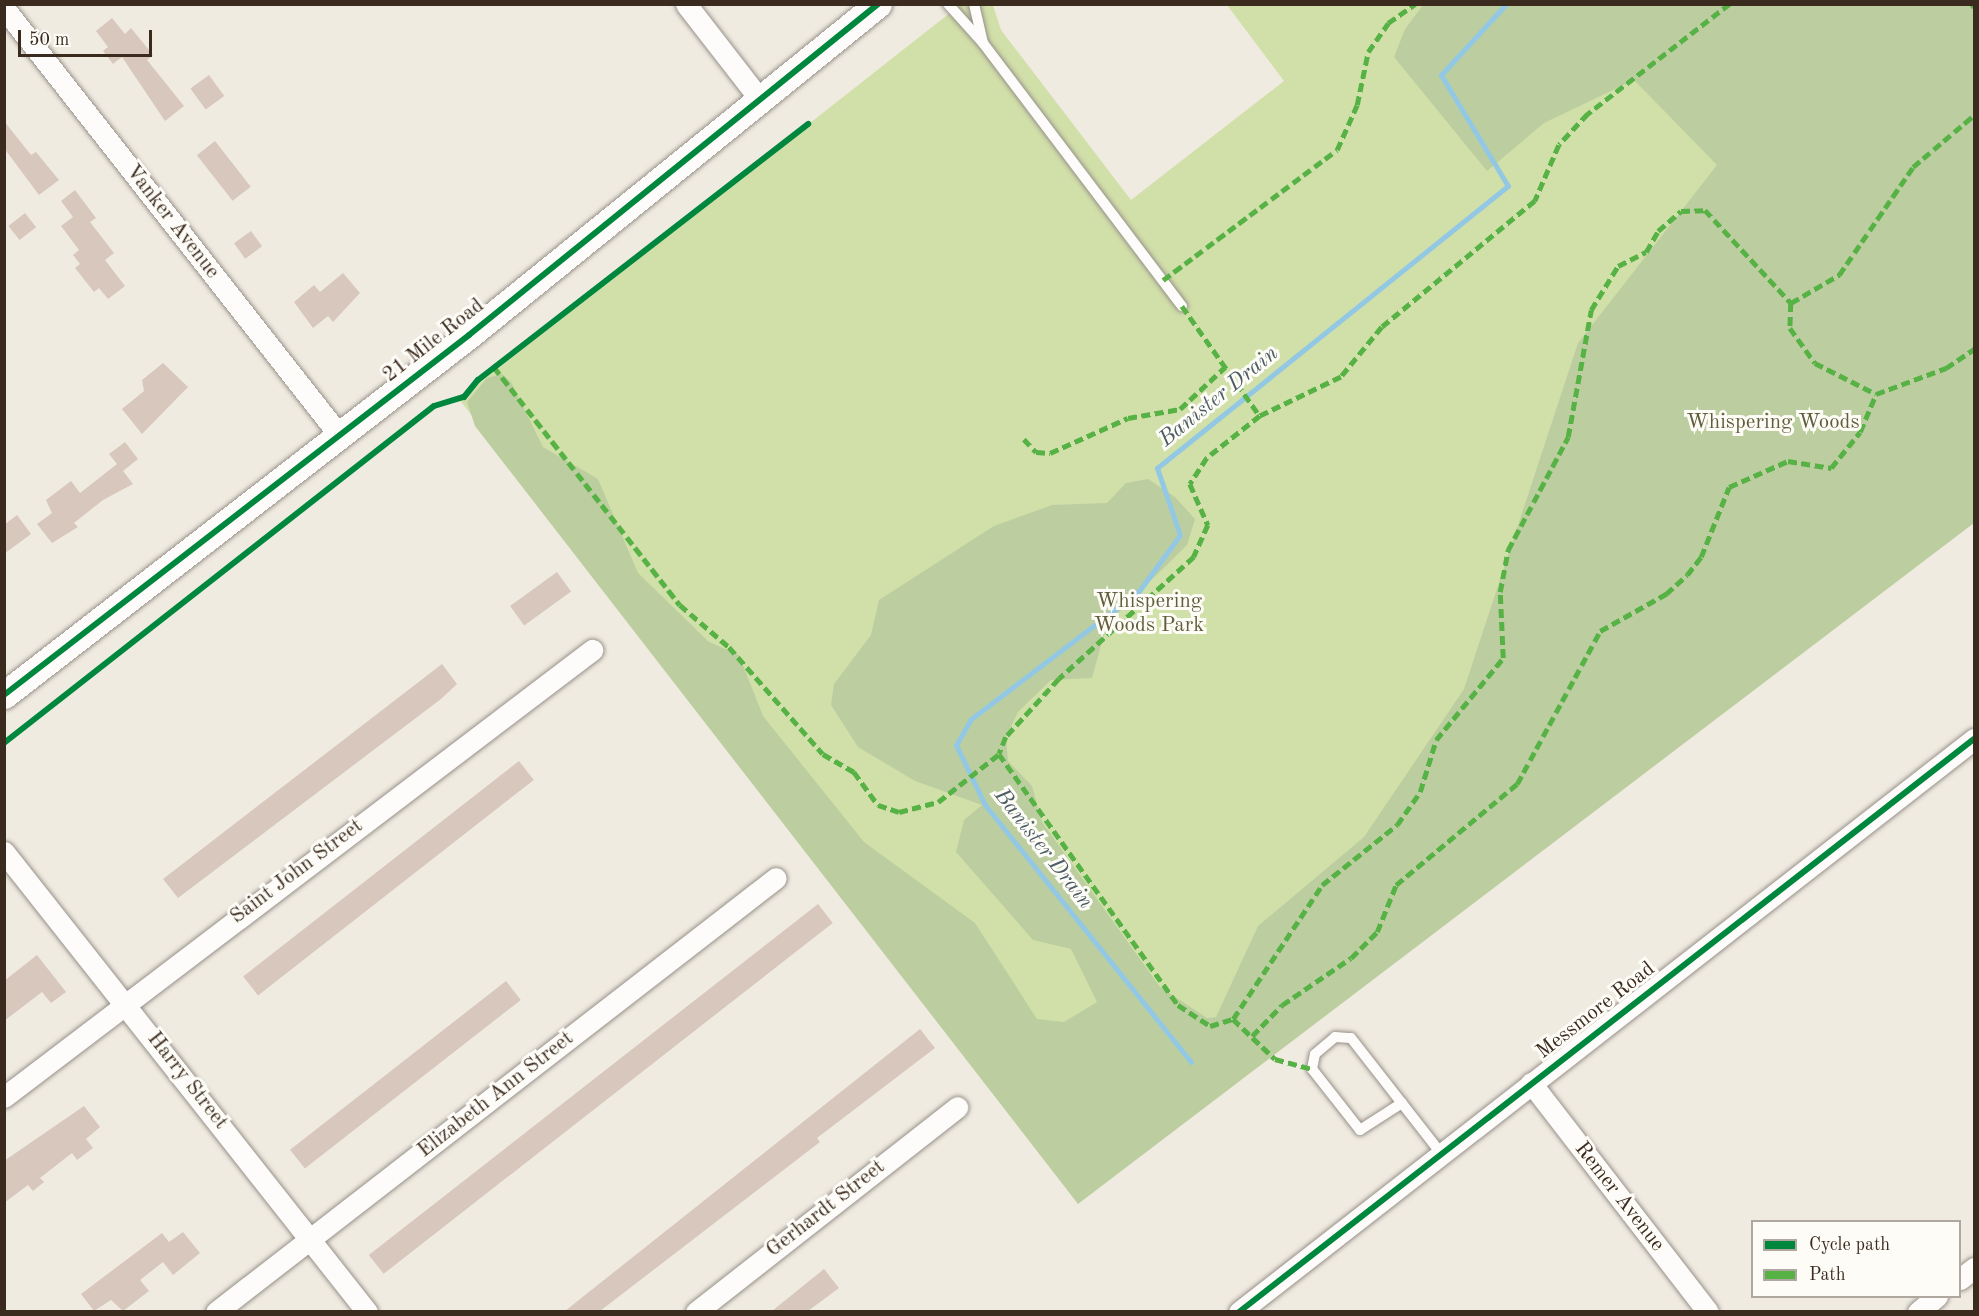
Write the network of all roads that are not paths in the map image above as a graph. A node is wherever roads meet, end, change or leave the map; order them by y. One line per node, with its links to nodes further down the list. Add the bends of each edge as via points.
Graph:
1 (686, 4): 7 (street)
2 (878, 4): 7 (street, 21 Mile Road)
3 (948, 4): 6 (lane)
4 (974, 4): 6 (lane)
5 (4, 8): 9 (street, Vanker Avenue)
6 (983, 43): 8 (lane)
7 (759, 98): 9 (street, 21 Mile Road)
8 (1182, 306)
9 (340, 436): 11 (street, 21 Mile Road)
10 (592, 650): 15 (street, Saint John Street)
11 (4, 695)
12 (1974, 740): 16 (street, Messmore Road)
13 (4, 852): 15 (street, Harry Street)
14 (776, 878): 21 (street, Elizabeth Ann Street)
15 (125, 1002): 17 (street, Saint John Street); 21 (street, Harry Street)
16 (1531, 1083): 20 (street, Messmore Road); 29 (street, Remer Avenue)
17 (4, 1097)
18 (1402, 1103): 18 (lane, via 1351,1038 1335,1037 1315,1054 1312,1068 1360,1130); 20 (lane)
19 (957, 1107): 27 (street, Gerhardt Street)
20 (1441, 1153): 28 (street, Messmore Road)
21 (310, 1239): 25 (street, Elizabeth Ann Street); 26 (street, Harry Street)
22 (1974, 1268): 23 (street)
23 (1961, 1278)
24 (1934, 1298): 30 (street)
25 (216, 1311)
26 (367, 1311)
27 (696, 1311)
28 (1239, 1311)
29 (1708, 1311)
30 (1918, 1311)

